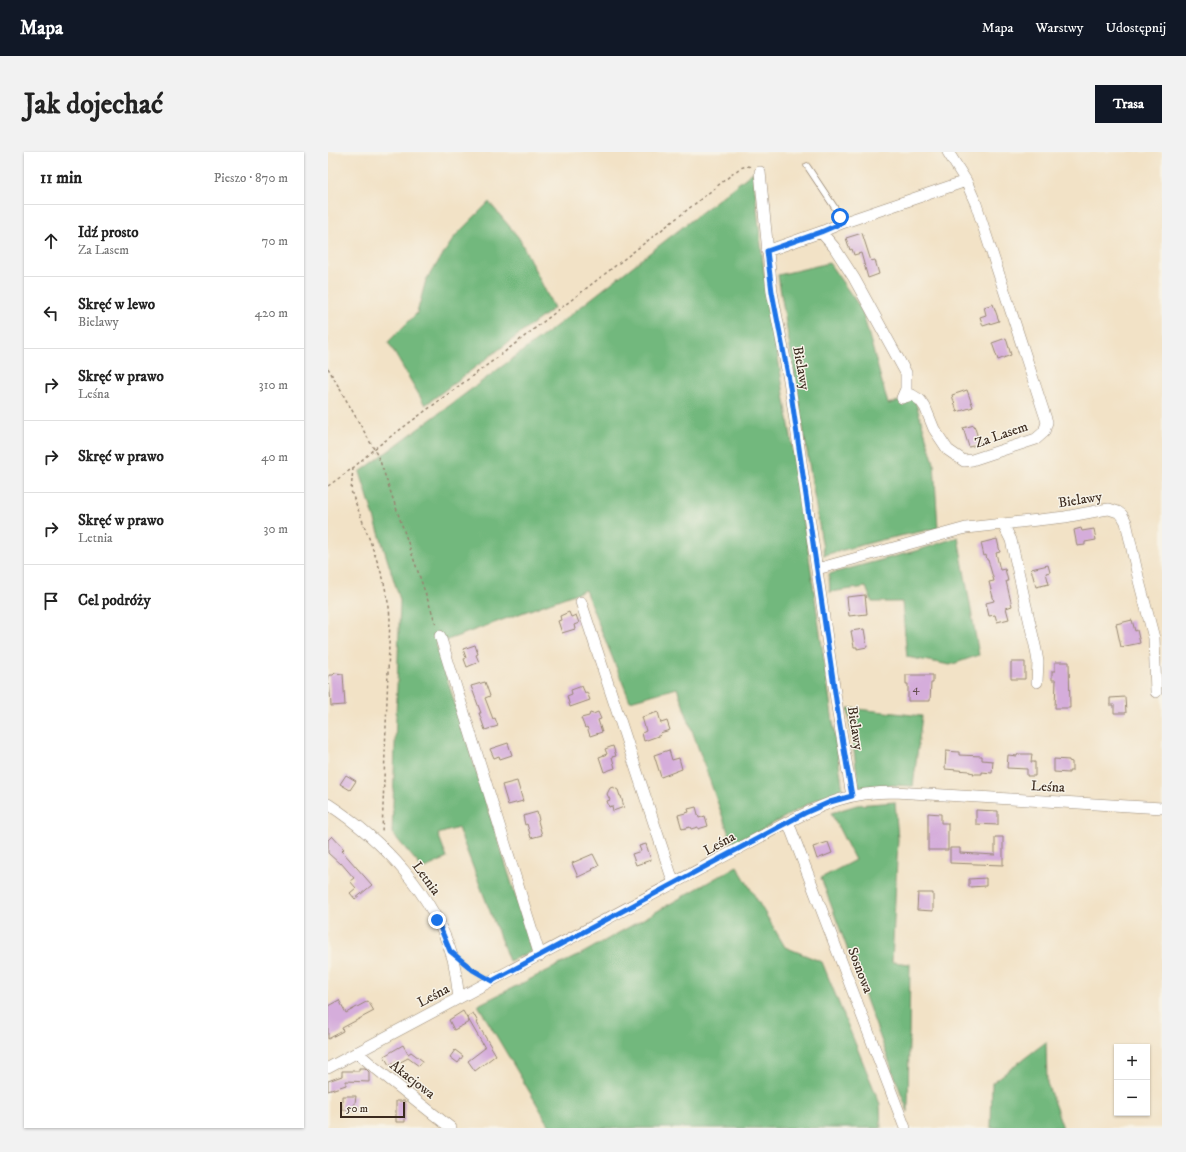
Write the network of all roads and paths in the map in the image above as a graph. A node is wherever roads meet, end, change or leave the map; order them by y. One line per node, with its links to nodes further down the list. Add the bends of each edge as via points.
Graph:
1 (948, 152): 4 (street, Za Lasem)
2 (807, 166): 5 (lane, via 839,214)
3 (760, 172): 7 (street, Bielawy); 9 (path, via 755,167 740,168 504,353)
4 (966, 181): 5 (street); 6 (street, Za Lasem, via 976,204 1046,419 1044,432 1032,440 964,461 948,450 920,400 912,395 902,398 906,389 906,374 854,278)
5 (842, 223): 6 (street)
6 (821, 232): 7 (street)
7 (767, 251): 13 (street, Bielawy)
8 (328, 368): 9 (path)
9 (374, 449): 10 (path); 15 (path)
10 (352, 468): 11 (path); 22 (path, via 351,491 381,571 390,619)
11 (328, 486)
12 (1003, 524): 13 (street, Bielawy, via 966,528); 16 (street, via 1011,540 1036,650); 17 (street, Bielawy, via 1102,510 1115,510 1122,515 1127,526 1154,638)
13 (817, 569): 18 (street, Bielawy)
14 (580, 602): 23 (street)
15 (440, 636): 24 (street)
16 (1036, 682)
17 (1156, 692)
18 (852, 796): 20 (street, Leśna, via 895,792); 21 (street, Leśna, via 830,802)
19 (328, 804): 22 (street, Letnia)
20 (1162, 808)
21 (788, 822): 23 (street, Leśna); 31 (street, Sosnowa)
22 (380, 845): 27 (street, Letnia, via 419,890 437,920 453,960)
23 (674, 884): 24 (street, Leśna)
24 (540, 956): 26 (street, Leśna)
25 (462, 961): 26 (path)
26 (492, 981): 27 (street, Leśna)
27 (459, 998): 28 (street, Leśna)
28 (357, 1052): 29 (street, Leśna); 30 (street, Akacjowa)
29 (328, 1068)
30 (451, 1128)
31 (905, 1128)

